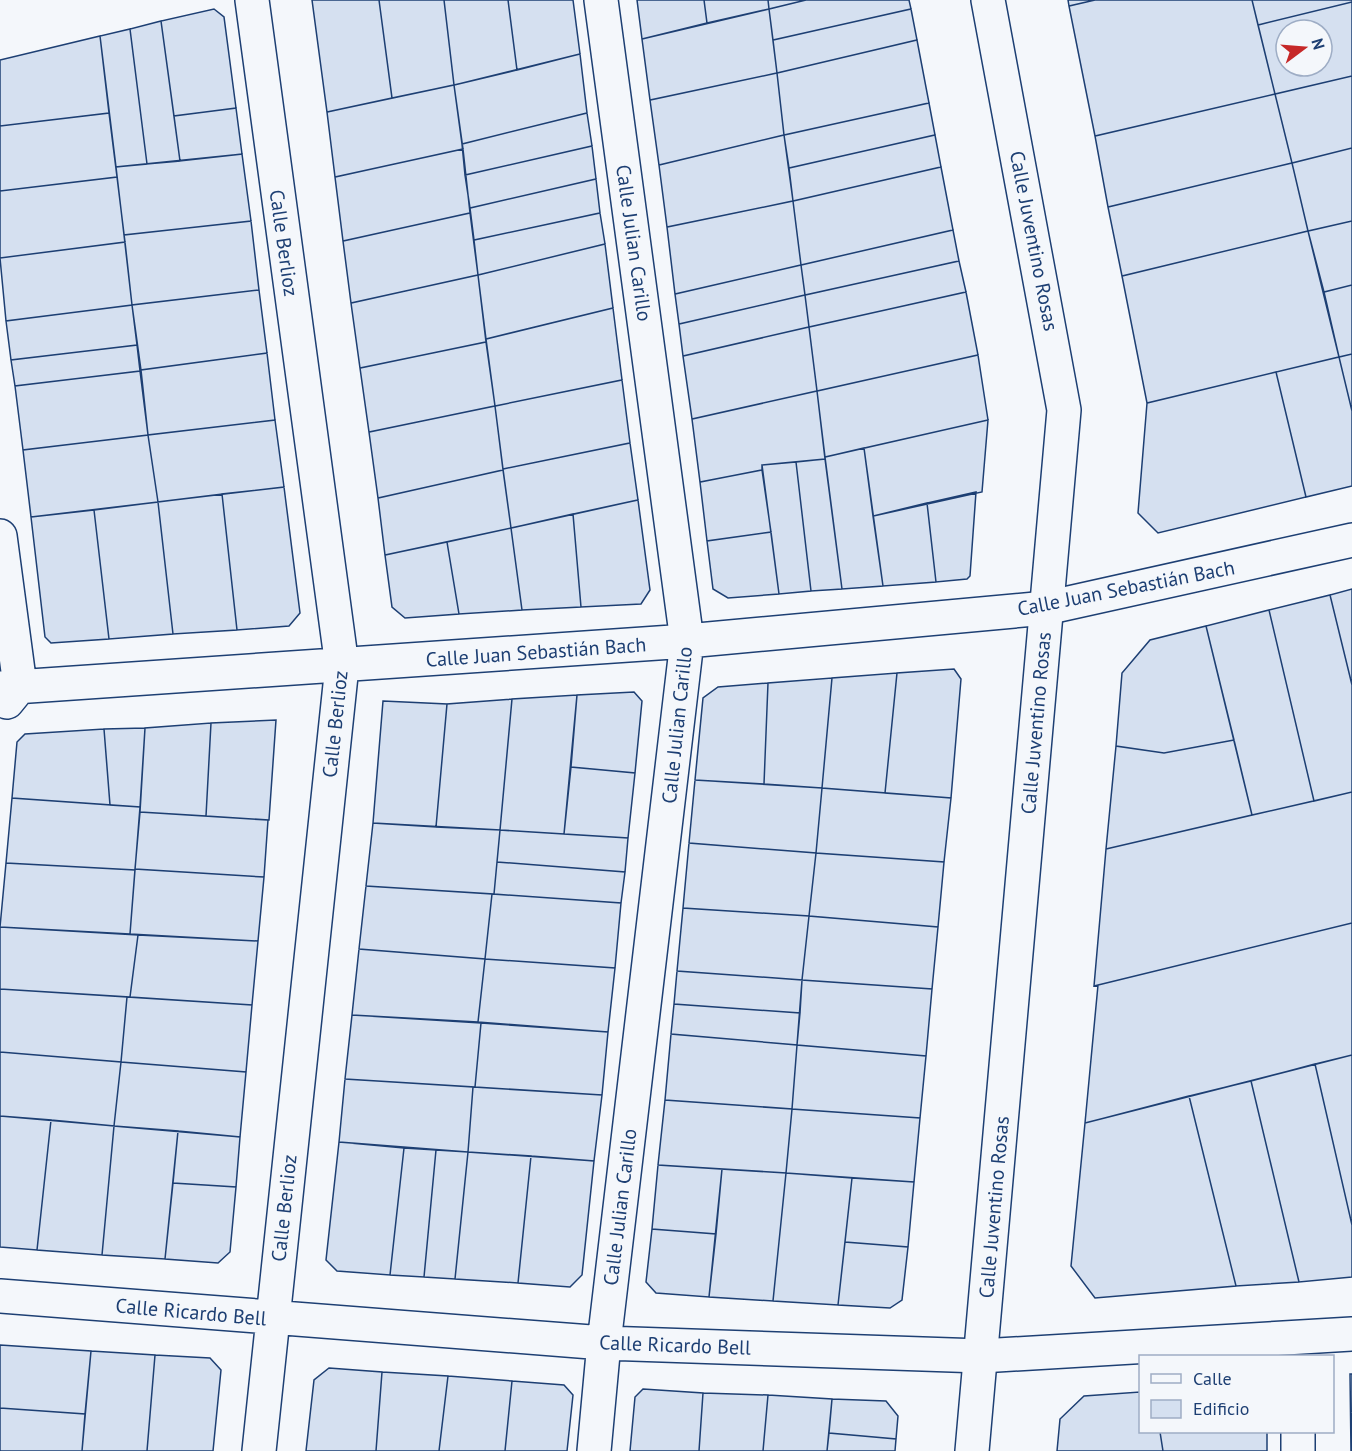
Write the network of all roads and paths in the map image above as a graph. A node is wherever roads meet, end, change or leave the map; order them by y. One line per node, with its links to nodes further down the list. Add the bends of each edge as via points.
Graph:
1 (252, 0): 8 (street, Calle Berlioz)
2 (601, 0): 7 (street, Calle Julian Carillo)
3 (988, 0): 6 (street, Calle Juventino Rosas, via 1064,410)
4 (0, 536): 9 (street)
5 (1352, 540): 6 (street, Calle Juan Sebastián Bach)
6 (1046, 608): 7 (street, Calle Juan Sebastián Bach); 16 (street, Calle Juventino Rosas)
7 (687, 641): 8 (street, Calle Juan Sebastián Bach); 14 (street, Calle Julian Carillo)
8 (342, 666): 9 (street, Calle Juan Sebastián Bach); 12 (street, Calle Berlioz)
9 (10, 687): 10 (street)
10 (0, 710)
11 (0, 1296): 12 (street, Calle Ricardo Bell)
12 (272, 1319): 14 (street, Calle Ricardo Bell); 18 (street, Calle Berlioz)
13 (1352, 1334): 15 (street, Calle Ricardo Bell)
14 (604, 1343): 16 (street, Calle Ricardo Bell); 19 (street, Calle Julian Carillo)
15 (1297, 1347): 16 (street, Calle Ricardo Bell)
16 (981, 1356): 20 (street, Calle Juventino Rosas)
17 (1298, 1433): 21 (street)
18 (259, 1451)
19 (594, 1451)
20 (972, 1451)
21 (1298, 1451)

